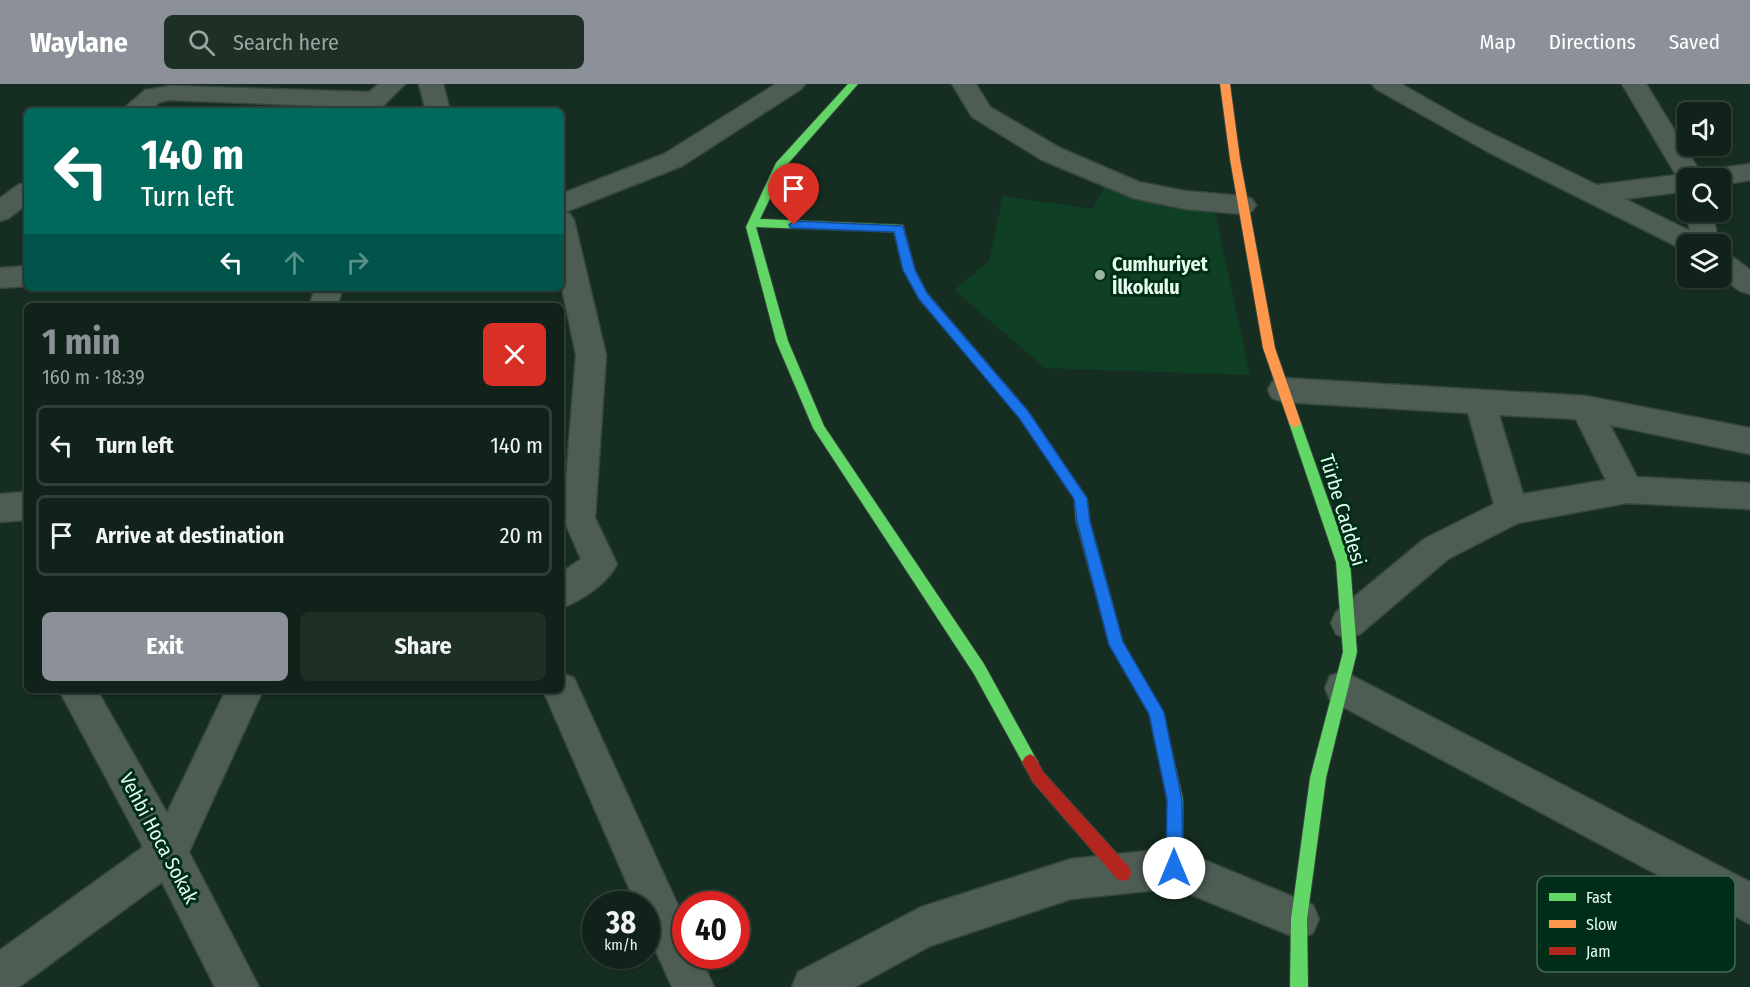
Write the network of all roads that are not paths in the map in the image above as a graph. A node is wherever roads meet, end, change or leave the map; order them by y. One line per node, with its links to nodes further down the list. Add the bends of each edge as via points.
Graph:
1 (393, 84): 9 (street, via 375,100 171,93 153,96)
2 (431, 84): 10 (street)
3 (793, 84): 17 (street, via 673,160)
4 (853, 84): 20 (street, via 780,165)
5 (964, 84): 18 (street, via 981,112 1051,154 1133,189 1185,200)
6 (1225, 84): 18 (street, Türbe Caddesi)
7 (1384, 84): 16 (street, via 1438,118)
8 (1634, 84): 11 (street)
9 (137, 108)
10 (437, 108)
11 (1685, 168)
12 (1750, 172): 13 (street)
13 (1731, 175)
14 (1677, 183): 16 (street)
15 (24, 193): 19 (street)
16 (1598, 194): 22 (street)
17 (564, 203)
18 (1243, 205): 27 (street, Türbe Caddesi, via 1269,348)
19 (0, 212)
20 (753, 224): 43 (street, via 899,228 909,270 923,296 1024,414 1080,498 1116,645 1156,712 1174,800); 44 (street, via 782,341 819,428 979,669 1038,777)
21 (564, 234): 36 (street, via 591,355 579,518 600,564)
22 (1677, 235)
23 (1731, 270): 26 (street)
24 (24, 276): 25 (street)
25 (0, 278)
26 (1750, 284)
27 (1283, 390): 28 (street); 37 (street, Türbe Caddesi, via 1342,562)
28 (1479, 400): 29 (street); 35 (street)
29 (1586, 408): 30 (street); 31 (street)
30 (1750, 441)
31 (1627, 490): 32 (street); 35 (street)
32 (1750, 496)
33 (24, 506): 34 (street)
34 (0, 508)
35 (1512, 510): 37 (street, via 1436,549)
36 (564, 591)
37 (1348, 623): 38 (street, Türbe Caddesi, via 1350,652)
38 (1343, 687): 45 (street); 48 (street, Türbe Caddesi, via 1318,778)
39 (79, 693): 42 (street, Vehbi Hoca Sokak)
40 (244, 693): 42 (street)
41 (562, 693): 51 (street)
42 (168, 853): 49 (street); 50 (street, Vehbi Hoca Sokak)
43 (1174, 868): 44 (street); 48 (street)
44 (1123, 873): 52 (street, via 1071,879 921,928)
45 (1697, 876)
46 (1735, 896): 47 (street)
47 (1750, 904)
48 (1299, 919): 53 (street, Türbe Caddesi)
49 (0, 975)
50 (238, 987)
51 (693, 987)
52 (813, 987)
53 (1299, 987)

